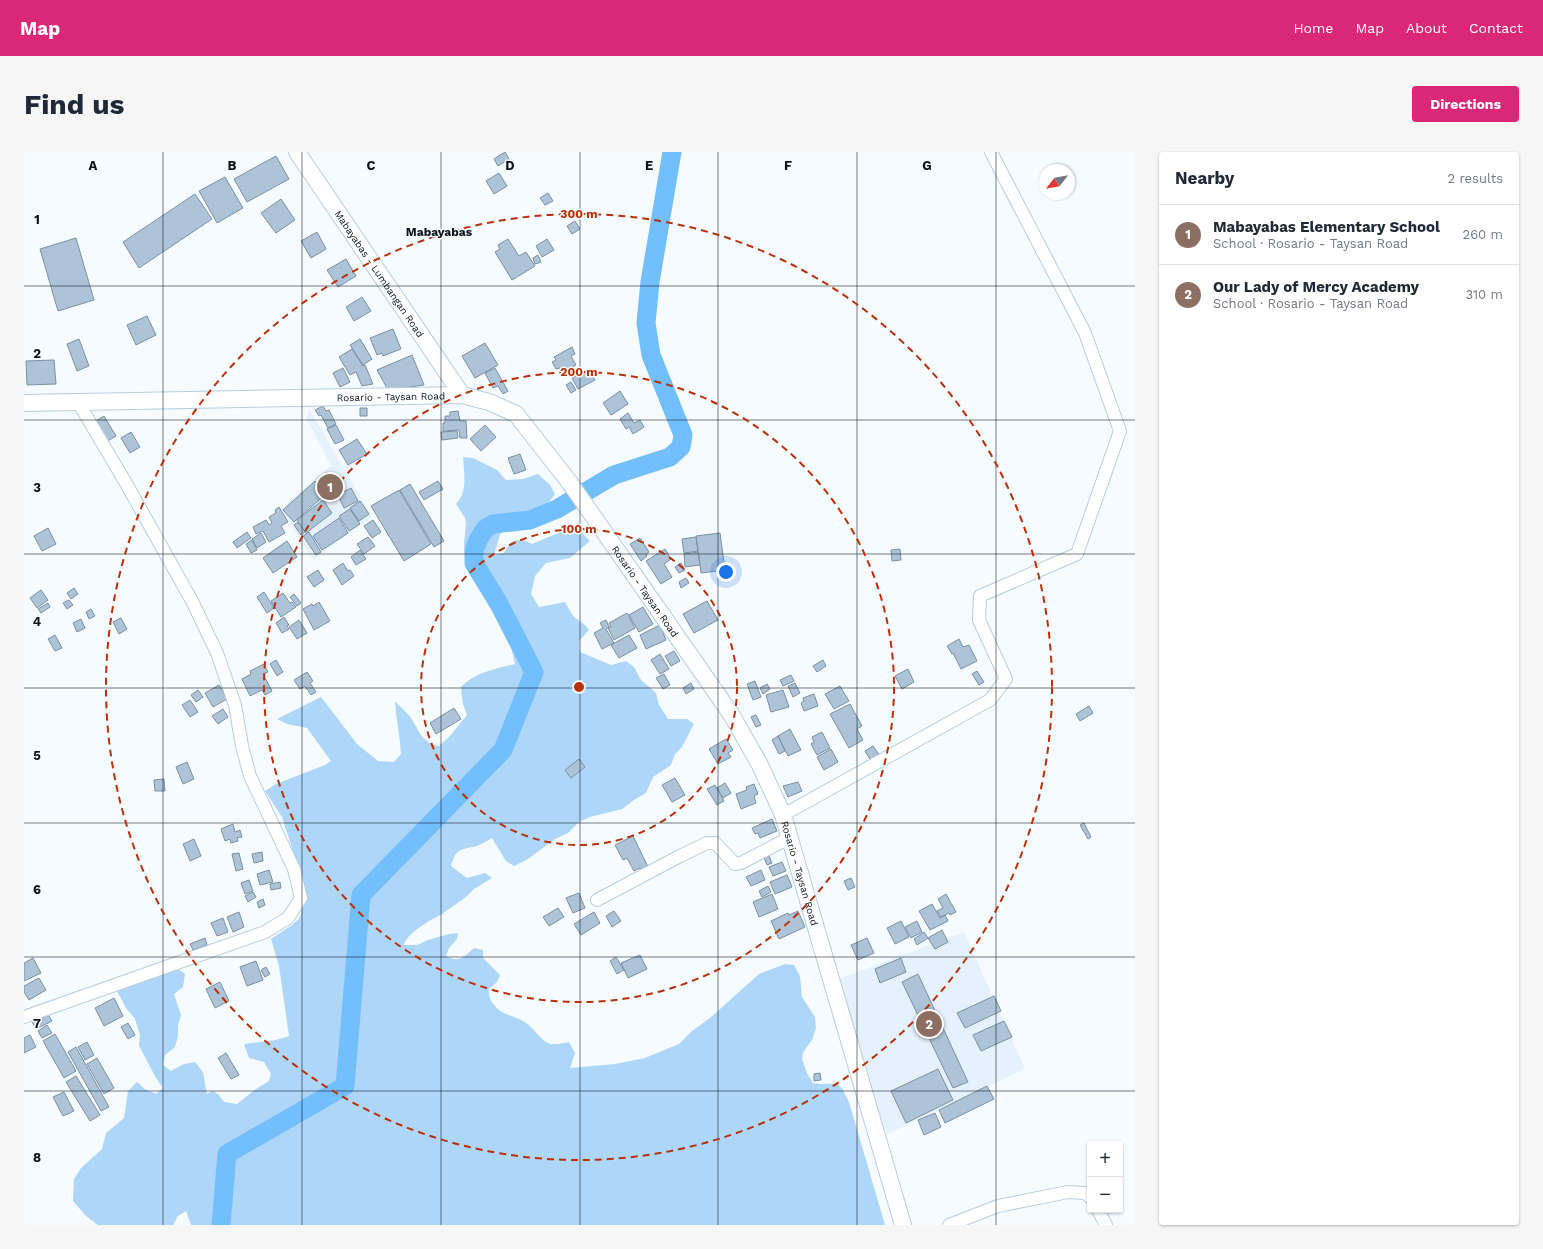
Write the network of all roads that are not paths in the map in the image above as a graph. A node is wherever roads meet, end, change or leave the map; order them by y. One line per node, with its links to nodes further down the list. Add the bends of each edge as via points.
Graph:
1 (298, 152): 3 (main road, Mabayabas - Lumbangan Road)
2 (991, 152): 6 (street, via 1085,333 1120,431 1077,554 980,596 979,620 1006,680 990,700)
3 (462, 395): 4 (main road, Rosario - Taysan Road); 6 (main road, Rosario - Taysan Road, via 489,402 516,414 570,483 731,714 759,763)
4 (78, 402): 5 (main road, Rosario - Taysan Road); 9 (street, via 192,600 217,653 235,705 250,776 294,869 301,898 288,918 265,932)
5 (24, 403)
6 (782, 815): 7 (main road, Rosario - Taysan Road)
7 (789, 838): 8 (street, via 735,864 715,843 707,843); 12 (main road, Rosario - Taysan Road)
8 (597, 900)
9 (24, 1017)
10 (1087, 1195): 13 (street, via 1068,1192 998,1206)
11 (1100, 1213): 14 (street)
12 (903, 1225)
13 (949, 1225)
14 (1106, 1225)

